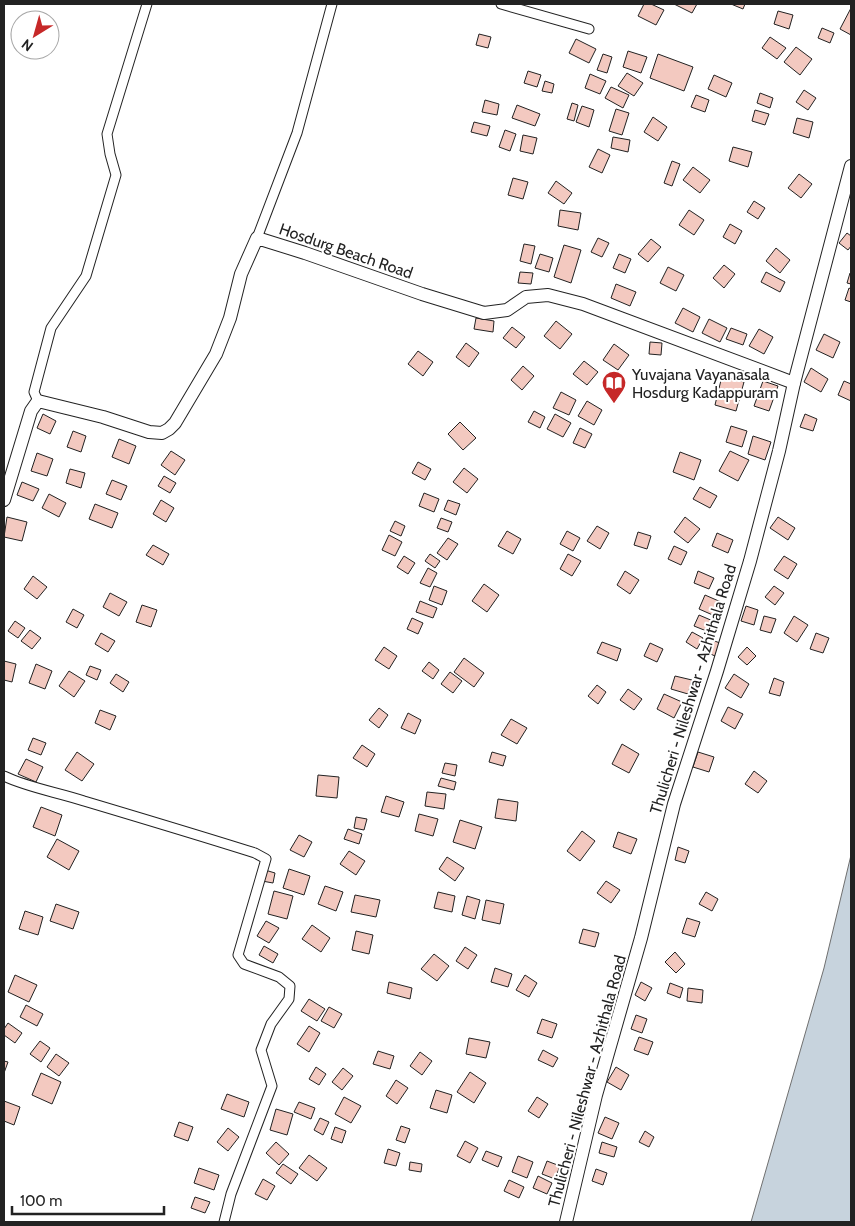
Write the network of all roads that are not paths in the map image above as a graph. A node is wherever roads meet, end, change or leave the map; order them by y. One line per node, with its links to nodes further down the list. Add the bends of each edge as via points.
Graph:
1 (147, 4): 8 (street, via 107,134 116,175 86,276 51,328 34,392)
2 (332, 4): 6 (street, via 296,133)
3 (502, 4): 4 (street)
4 (589, 29)
5 (851, 166): 7 (main road, Thulicheri - Nileshwar - Azhithala Road)
6 (257, 238): 7 (main road, Hosdurg Beach Road, via 484,313 507,310 526,297 548,294 583,304); 8 (main road, Hosdurg Beach Road, via 241,274 230,318 216,354 169,429 149,432)
7 (794, 383): 12 (main road, Thulicheri - Nileshwar - Azhithala Road, via 747,570 674,804 641,938 596,1095)
8 (38, 402): 9 (main road, via 31,411)
9 (4, 500)
10 (4, 776): 11 (street, via 266,859 238,955 244,964 279,977 290,986 289,1000 271,1024 261,1050 272,1086 231,1194)
11 (224, 1222)
12 (566, 1222)

